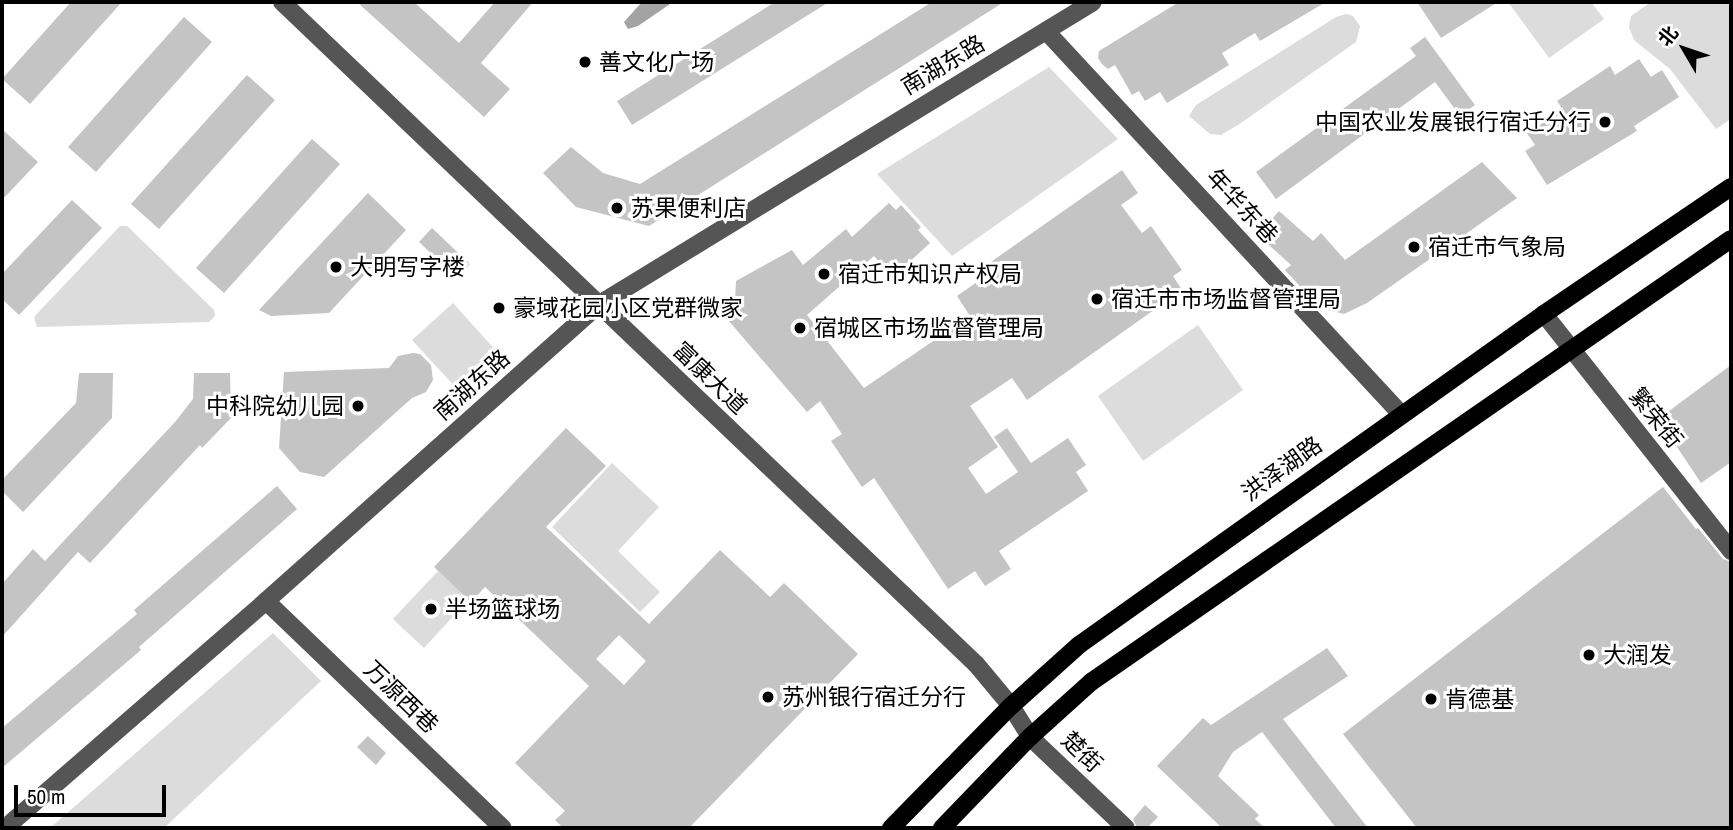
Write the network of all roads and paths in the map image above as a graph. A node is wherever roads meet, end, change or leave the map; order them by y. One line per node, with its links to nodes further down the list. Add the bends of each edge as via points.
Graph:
1 (282, 2): 6 (street, 富康大道)
2 (1093, 2): 3 (street, 南湖东路)
3 (1046, 32): 6 (street, 南湖东路); 9 (street, 年华东巷)
4 (1731, 187): 7 (main road, 洪泽湖路)
5 (1731, 239): 8 (main road)
6 (598, 305): 11 (street, 南湖东路); 12 (street, 富康大道, via 976,664)
7 (1544, 314): 8 (street, 繁荣街); 9 (main road, 洪泽湖路)
8 (1571, 351): 10 (street, 繁荣街); 13 (main road, via 1146,642 1091,682)
9 (1401, 414): 12 (main road, 洪泽湖路, via 1079,645)
10 (1731, 551)
11 (266, 601): 14 (street, 南湖东路); 15 (street, 万源西巷)
12 (1011, 706): 13 (street, 楚街); 16 (main road, 洪泽湖路)
13 (1030, 737): 17 (main road); 18 (street, 楚街)
14 (5, 828)
15 (503, 828)
16 (891, 828)
17 (942, 828)
18 (1126, 828)

